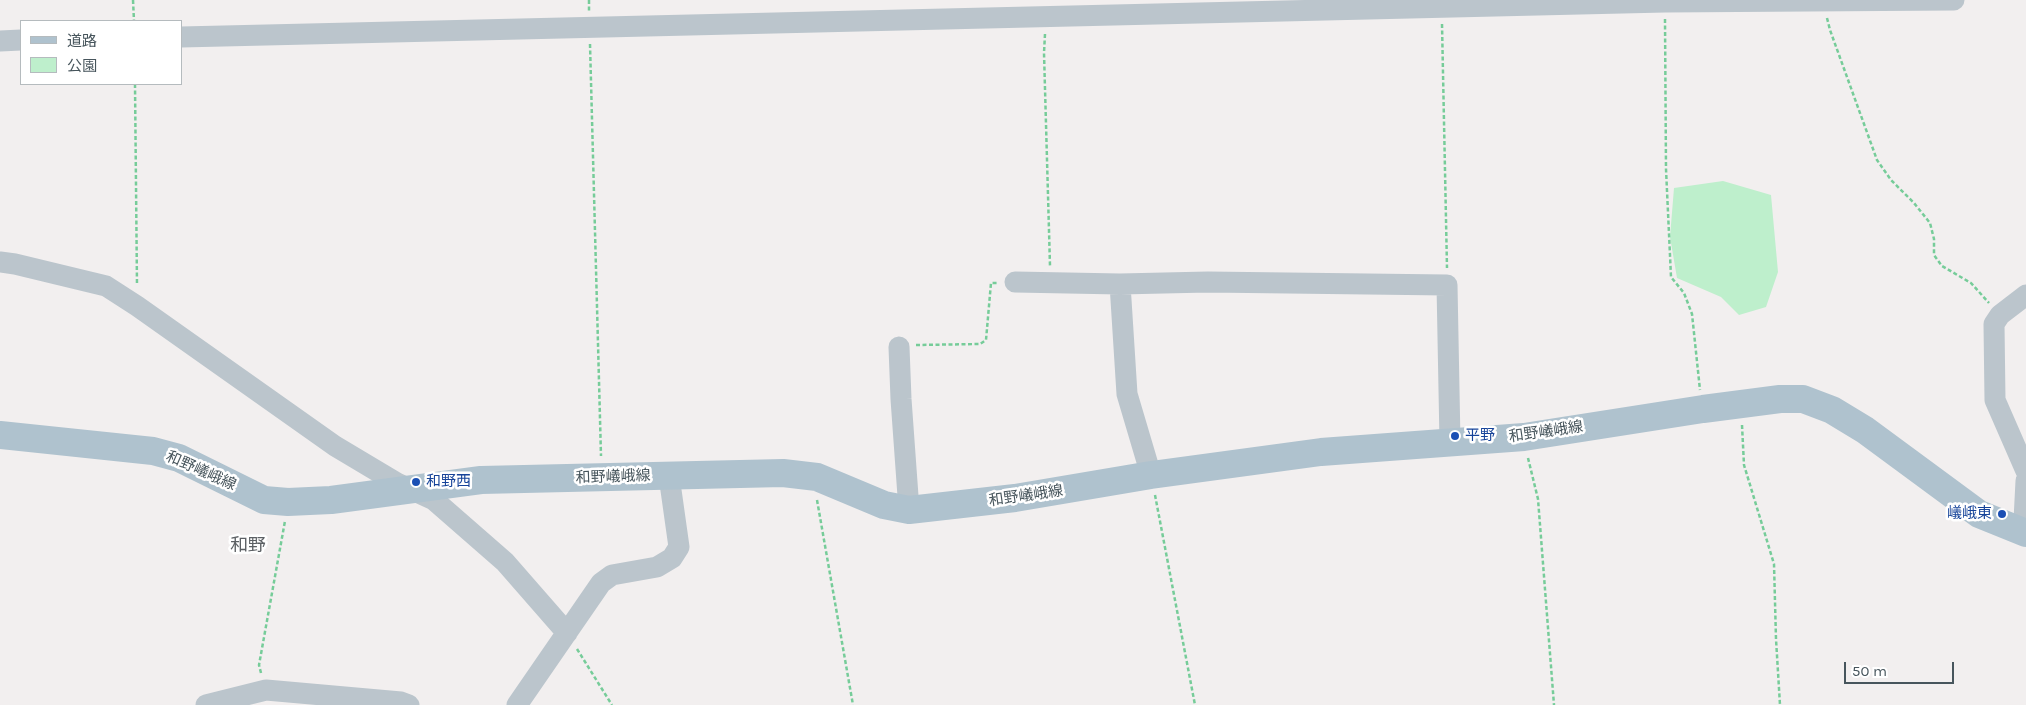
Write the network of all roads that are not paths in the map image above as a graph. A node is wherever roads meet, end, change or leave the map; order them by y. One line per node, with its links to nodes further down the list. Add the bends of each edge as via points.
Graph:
1 (1954, 0): 2 (street)
2 (1824, 1): 3 (street)
3 (182, 37)
4 (20, 40): 5 (street)
5 (0, 41)
6 (0, 262): 17 (street, via 106,286 335,446)
7 (1014, 282): 8 (street)
8 (1120, 284): 12 (street, via 1447,284); 14 (street, via 1127,394)
9 (2026, 295): 13 (street, via 2000,315 1994,324 1995,400)
10 (899, 347): 18 (street)
11 (0, 435): 17 (main road, 和野嶬峨線, via 153,451 179,458 264,500 331,500)
12 (1450, 442): 14 (main road, 和野嶬峨線, via 1321,452); 20 (main road, 和野嶬峨線, via 1524,436 1703,408 1803,399 1832,410 1865,430 1979,514)
13 (2026, 471)
14 (1151, 475): 18 (main road, 和野嶬峨線, via 1015,498)
15 (669, 476): 17 (main road, 和野嶬峨線, via 481,480); 18 (main road, 和野嶬峨線, via 783,473 817,477 884,505); 21 (street, via 679,547 672,558 657,567 612,574 601,583)
16 (2026, 481): 19 (street)
17 (414, 490): 21 (street, via 434,500 505,562)
18 (909, 510)
19 (2026, 524)
20 (2026, 532)
21 (567, 632): 24 (street)
22 (206, 705): 23 (street, via 266,690)
23 (409, 705)
24 (517, 705)

